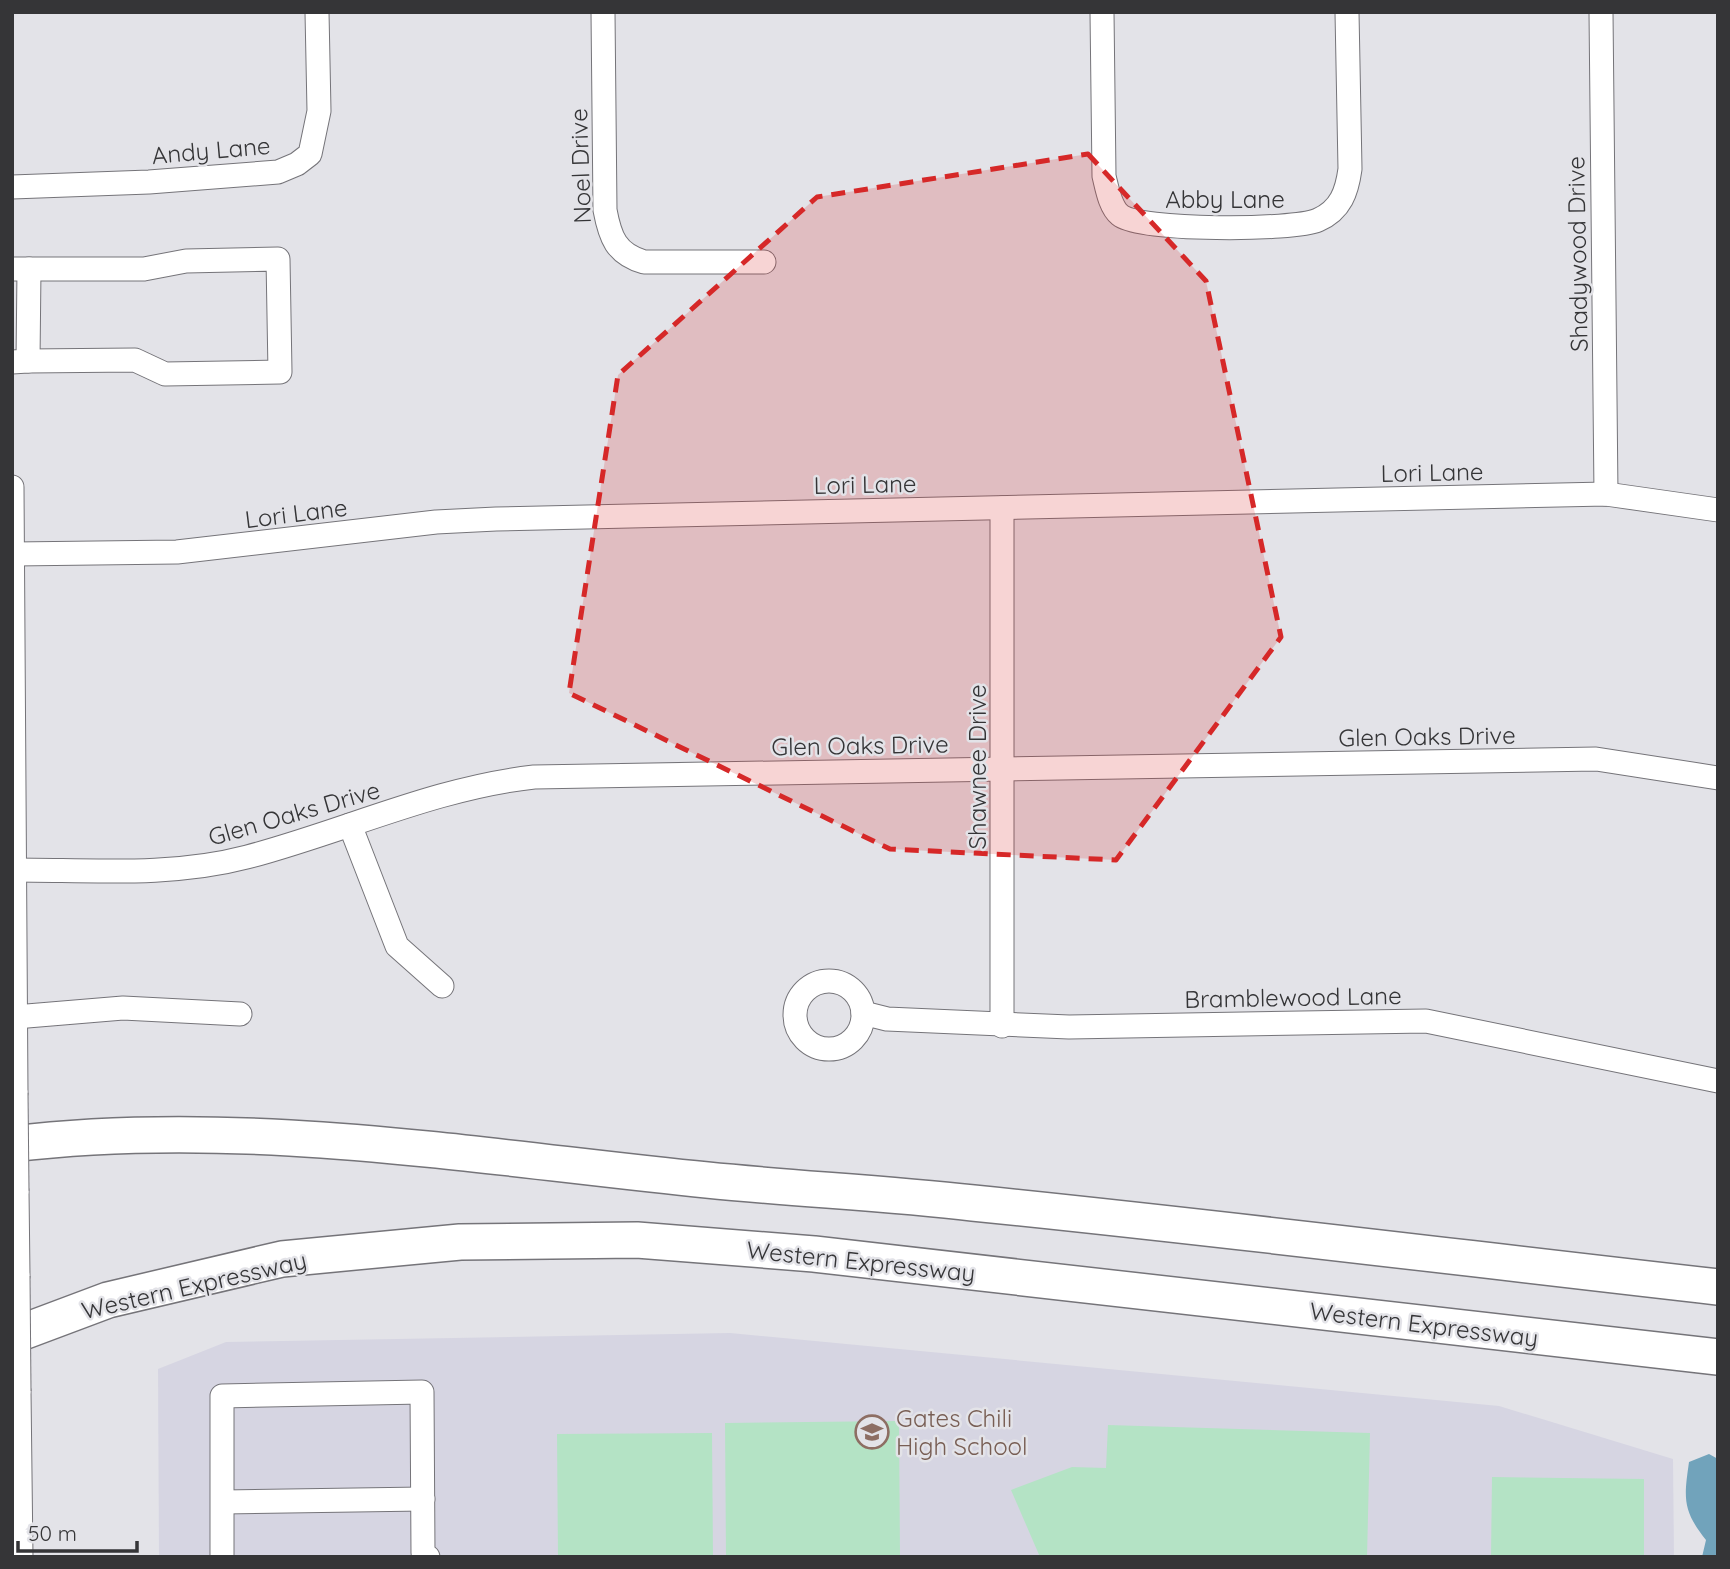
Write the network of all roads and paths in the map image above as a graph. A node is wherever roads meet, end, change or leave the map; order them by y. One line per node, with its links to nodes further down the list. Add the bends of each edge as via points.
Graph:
1 (317, 12): 6 (street, Andy Lane, via 319,111 310,154 297,164 278,172)
2 (603, 12): 7 (street, Noel Drive, via 604,210 618,250 644,262)
3 (1102, 12): 4 (street, Abby Lane, via 1104,176 1119,215 1158,226 1280,227 1319,220 1337,207 1347,191)
4 (1347, 12)
5 (1601, 12): 11 (street, Shadywood Drive)
6 (12, 187)
7 (764, 262)
8 (20, 269): 9 (street); 9 (street, via 144,269 186,261 278,259 280,372 165,374 135,360)
9 (20, 362)
10 (12, 487): 14 (street)
11 (1606, 494): 12 (street, Lori Lane); 13 (street, Lori Lane)
12 (1002, 508): 14 (street, Lori Lane, via 496,519 202,550); 15 (street, Shawnee Drive)
13 (1718, 510)
14 (13, 554): 18 (street)
15 (1003, 768): 16 (street, Glen Oaks Drive, via 1596,759); 17 (street, Glen Oaks Drive, via 534,777 463,789); 23 (street, Shawnee Drive)
16 (1718, 778)
17 (350, 825): 18 (street, Glen Oaks Drive, via 207,866); 19 (street, via 397,946)
18 (14, 870): 22 (street)
19 (442, 986)
20 (863, 1013): 23 (street, Bramblewood Lane, via 887,1019)
21 (240, 1014): 22 (street, via 123,1008)
22 (15, 1017): 31 (street, bridge)
23 (1002, 1026): 24 (street, Bramblewood Lane, via 1426,1021)
24 (1718, 1081)
25 (12, 1144): 26 (highway, via 62,1138 200,1135 368,1145 970,1202)
26 (1718, 1287)
27 (12, 1336): 28 (highway, Western Expressway, via 108,1300 282,1259 460,1242 637,1240 814,1254)
28 (1718, 1357)
29 (423, 1499): 30 (street); 30 (street, via 422,1392 222,1396); 33 (street, via 423,1553)
30 (223, 1502): 32 (street)
31 (21, 1557)
32 (222, 1557)
33 (428, 1557)

